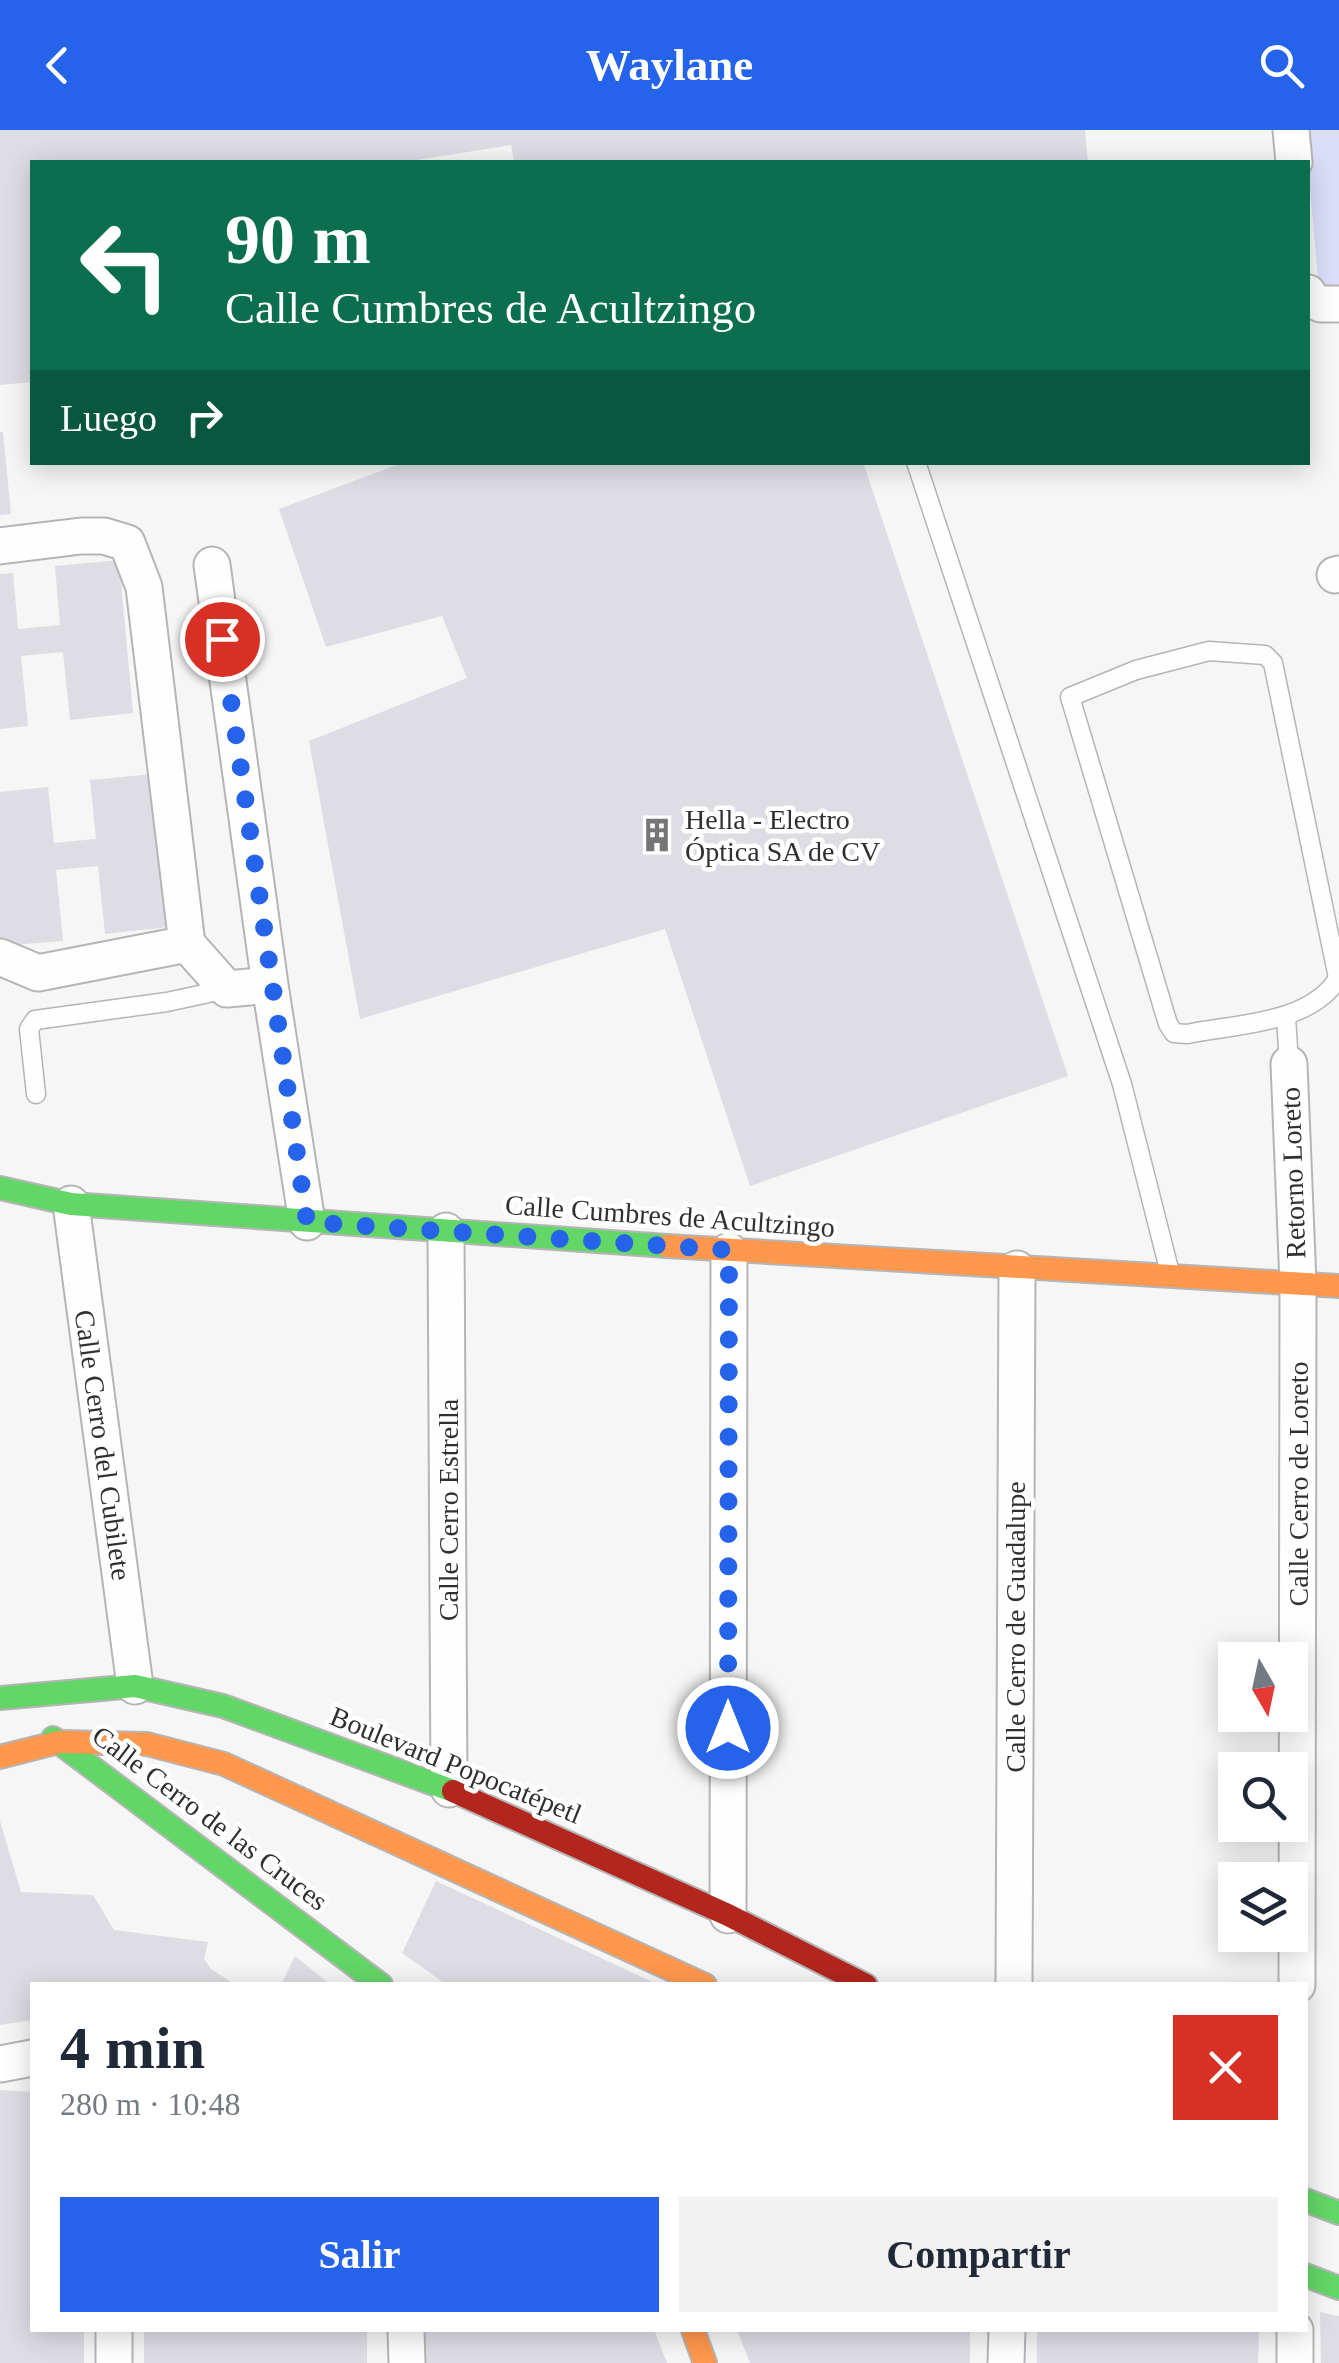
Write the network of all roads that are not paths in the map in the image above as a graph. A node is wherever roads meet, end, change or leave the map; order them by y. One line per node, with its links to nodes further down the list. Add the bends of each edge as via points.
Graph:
1 (1291, 130): 2 (street)
2 (1294, 160)
3 (1310, 299): 4 (street)
4 (1339, 304)
5 (917, 465): 21 (lane, via 1122,1084)
6 (0, 546): 8 (street, via 104,536 126,543 136,562)
7 (212, 565): 10 (street)
8 (187, 944): 9 (street, via 38,973); 11 (street)
9 (0, 957)
10 (270, 985): 11 (street); 17 (street)
11 (227, 989): 14 (lane, via 35,1020 29,1029)
12 (1286, 1018): 12 (lane, via 1331,990 1338,978 1273,663 1265,654 1209,651 1075,693 1070,702 1174,1034); 13 (lane)
13 (1289, 1064): 22 (street, Retorno Loreto)
14 (36, 1094)
15 (0, 1188): 16 (street, Calle Cumbres de Acultzingo)
16 (71, 1204): 17 (street, Calle Cumbres de Acultzingo); 24 (street, Calle Cerro del Cubilete)
17 (307, 1222): 18 (street, Calle Cumbres de Acultzingo)
18 (446, 1232): 19 (street, Calle Cumbres de Acultzingo); 28 (street, Calle Cerro Estrella)
19 (729, 1250): 20 (street, Calle Cumbres de Acultzingo); 29 (street)
20 (1016, 1269): 21 (street, Calle Cumbres de Acultzingo); 33 (street, Calle Cerro de Guadalupe)
21 (1170, 1276): 22 (street, Calle Cumbres de Acultzingo)
22 (1298, 1283): 23 (street, Calle Cumbres de Acultzingo); 34 (street, Calle Cerro de Loreto)
23 (1339, 1286)
24 (136, 1686): 25 (street, Boulevard Popocatépetl); 28 (street, Boulevard Popocatépetl, via 224,1706)
25 (0, 1700): 26 (street, Calle Cerro de las Cruces)
26 (59, 1742): 27 (street); 30 (street, Calle Cerro de las Cruces); 31 (street, via 147,1744 224,1764)
27 (0, 1757)
28 (449, 1788): 29 (street, Boulevard Popocatépetl)
29 (728, 1915): 32 (street, Boulevard Popocatépetl)
30 (377, 1982)
31 (698, 1982)
32 (860, 1982)
33 (1014, 1982)
34 (1296, 1982)
35 (30, 2058): 36 (street)
36 (0, 2064)
37 (1308, 2201): 38 (street)
38 (1339, 2213)
39 (1308, 2276): 40 (street)
40 (1339, 2288)
41 (114, 2332): 46 (street)
42 (406, 2332): 47 (street)
43 (694, 2332): 48 (street)
44 (1007, 2332): 49 (street)
45 (1295, 2332): 50 (street)
46 (114, 2363)
47 (407, 2363)
48 (704, 2363)
49 (1006, 2363)
50 (1295, 2363)

